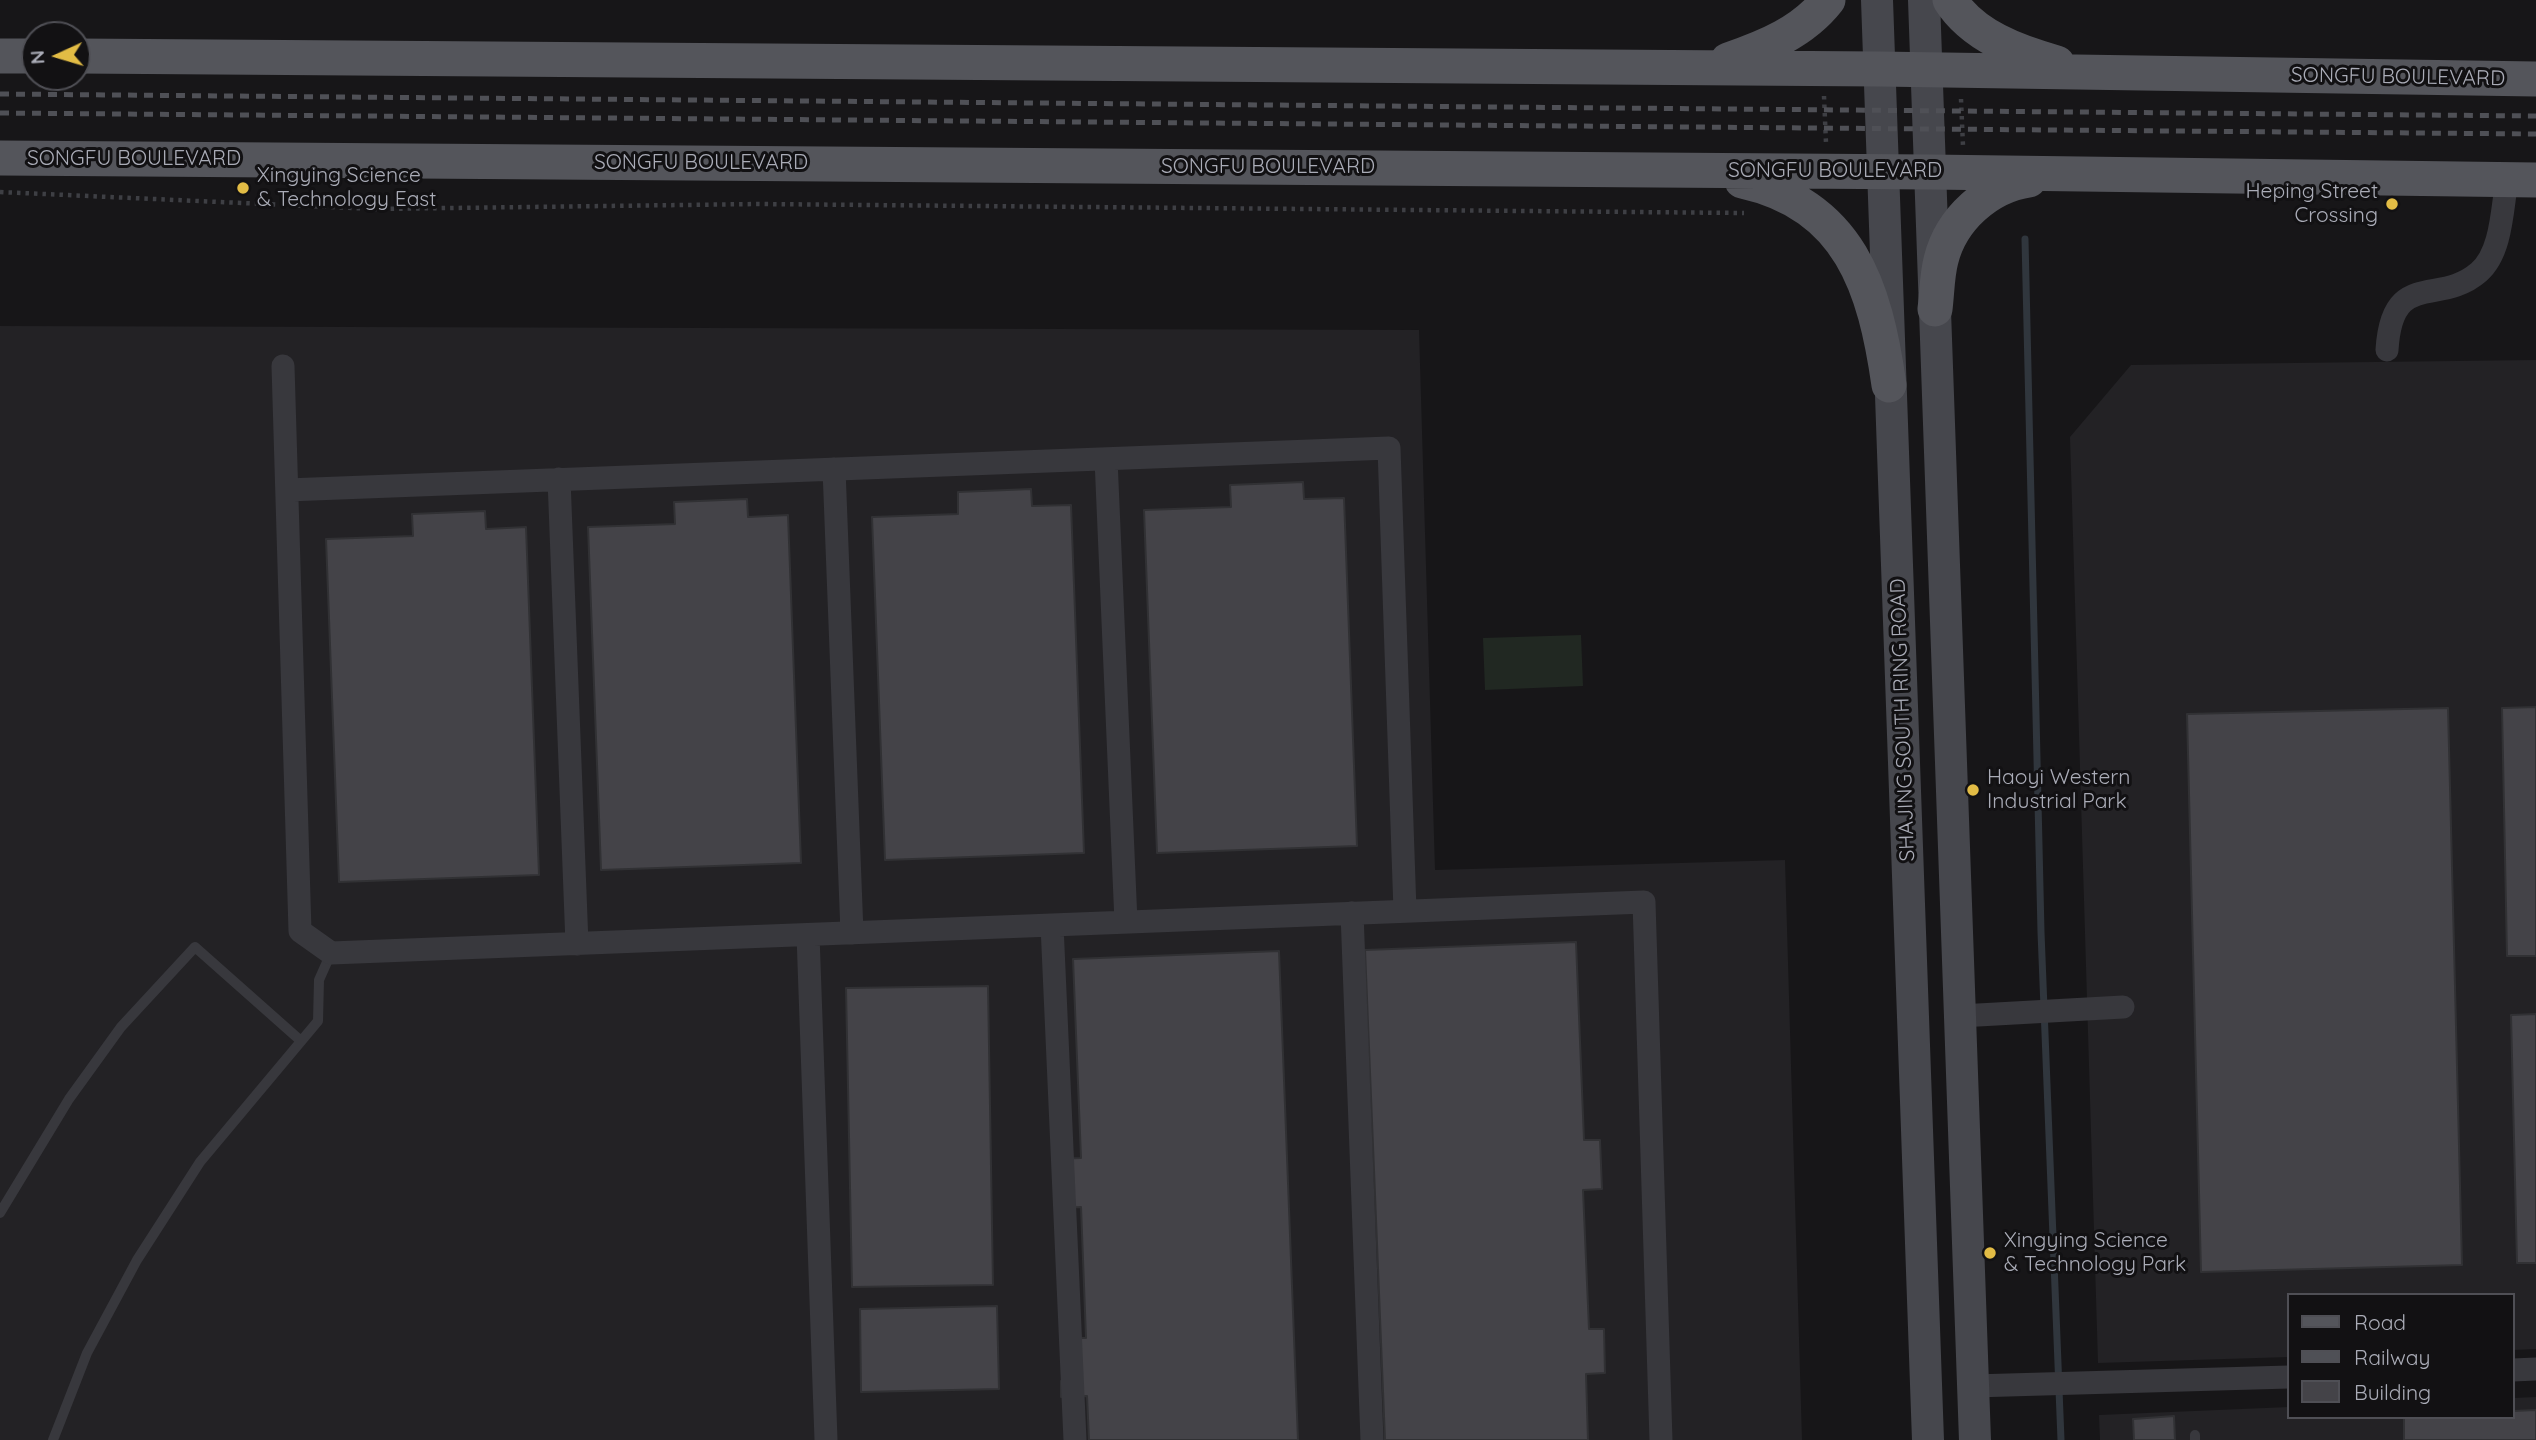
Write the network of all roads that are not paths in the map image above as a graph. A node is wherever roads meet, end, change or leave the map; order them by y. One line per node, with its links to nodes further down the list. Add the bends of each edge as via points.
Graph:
1 (1828, 0): 8 (main road, via 1811,20 1780,39)
2 (1877, 0): 9 (main road, SHAJING SOUTH RING ROAD)
3 (1923, 0): 10 (main road)
4 (1950, 0): 11 (main road, via 1968,22 1988,36 2031,55)
5 (0, 56): 6 (main road)
6 (21, 56)
7 (91, 57): 8 (main road, SONGFU BOULEVARD)
8 (1702, 68): 9 (main road, SONGFU BOULEVARD)
9 (1879, 69): 10 (main road, SONGFU BOULEVARD); 15 (main road, SHAJING SOUTH RING ROAD)
10 (1926, 70): 11 (main road, SONGFU BOULEVARD); 16 (main road)
11 (2101, 73): 12 (main road, SONGFU BOULEVARD)
12 (2536, 79)
13 (0, 158): 14 (main road, SONGFU BOULEVARD)
14 (1695, 170): 15 (main road, SONGFU BOULEVARD); 22 (main road, via 1762,185 1814,210 1829,226 1870,292)
15 (1880, 172): 16 (main road, SONGFU BOULEVARD); 22 (main road, SHAJING SOUTH RING ROAD)
16 (1930, 172): 17 (main road, SONGFU BOULEVARD); 19 (main road)
17 (2063, 174): 18 (main road, SONGFU BOULEVARD); 19 (main road, via 2013,182 1973,207 1958,223 1941,259)
18 (2521, 180): 20 (street, via 2496,247 2480,272 2455,285 2407,299 2393,314)
19 (1935, 309): 36 (main road)
20 (2387, 350)
21 (284, 366): 26 (street)
22 (1889, 385): 48 (main road, SHAJING SOUTH RING ROAD)
23 (1106, 459): 24 (street); 27 (street, via 1388,448); 29 (street)
24 (834, 469): 25 (street); 31 (street)
25 (559, 479): 26 (street); 33 (street)
26 (287, 490): 34 (street, via 300,931)
27 (1405, 911): 28 (street); 47 (street, via 1644,902)
28 (1352, 913): 29 (street); 46 (street)
29 (1126, 922): 30 (street)
30 (1052, 925): 31 (street); 45 (street)
31 (852, 933): 32 (street)
32 (808, 935): 33 (street); 44 (street)
33 (577, 944): 34 (street)
34 (331, 953): 37 (lane, via 319,981 318,1021)
35 (2123, 1007): 36 (street)
36 (1960, 1016): 42 (main road)
37 (301, 1041): 38 (lane, via 195,947 121,1027 69,1099); 43 (lane, via 200,1162 137,1260 87,1353)
38 (0, 1213)
39 (2536, 1369): 40 (street)
40 (2515, 1370)
41 (2288, 1377): 42 (street)
42 (1973, 1386): 49 (main road)
43 (53, 1440)
44 (825, 1440)
45 (1075, 1440)
46 (1372, 1440)
47 (1661, 1440)
48 (1928, 1440)
49 (1975, 1440)

